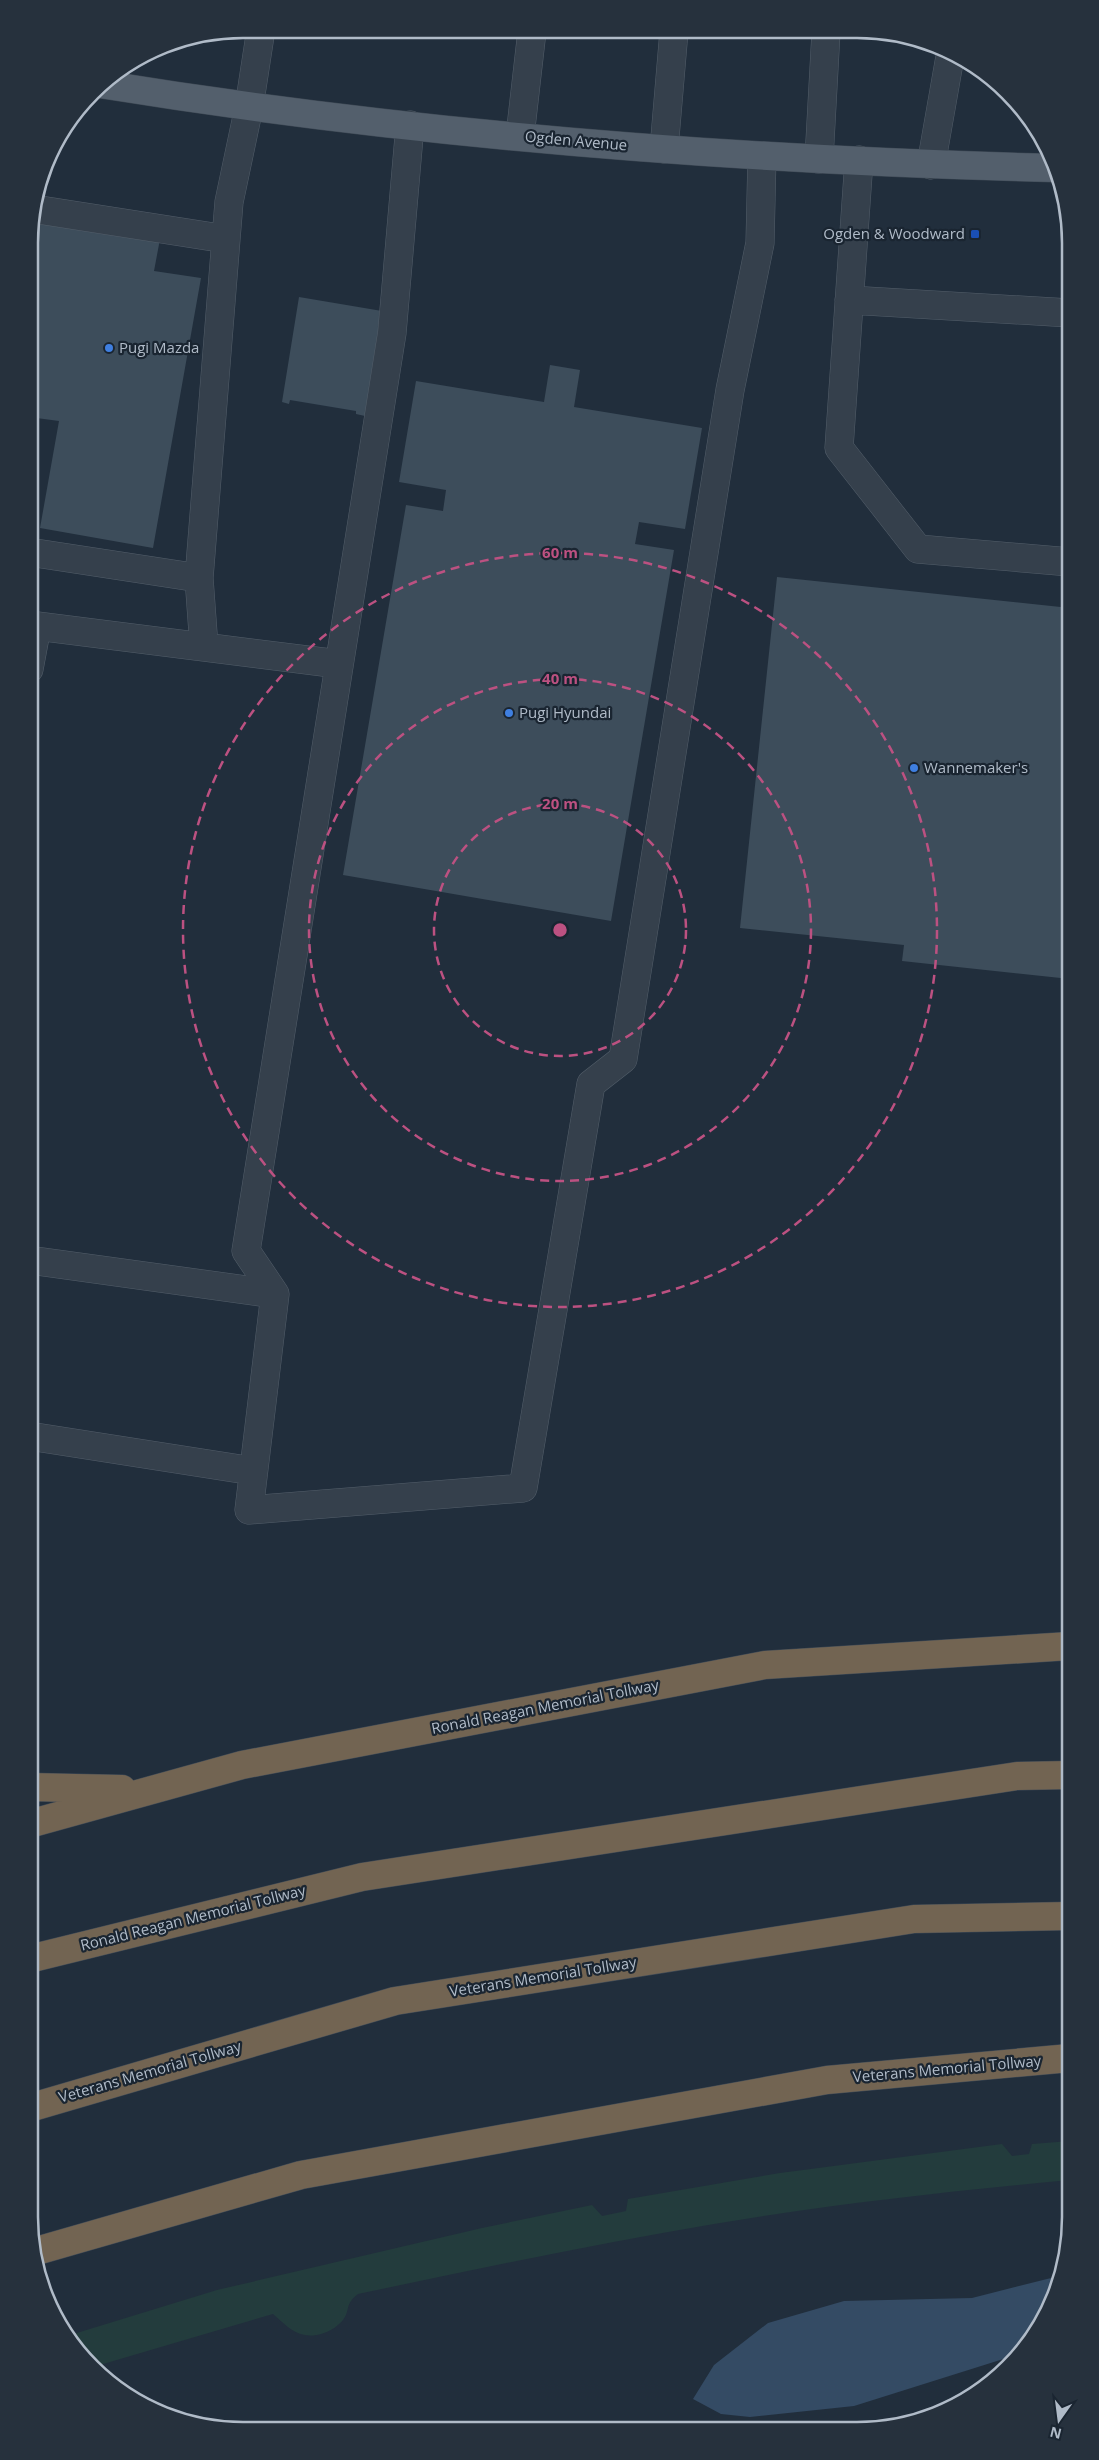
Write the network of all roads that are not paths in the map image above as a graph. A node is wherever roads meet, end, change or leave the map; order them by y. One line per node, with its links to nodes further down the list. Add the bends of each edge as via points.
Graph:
1 (260, 38): 7 (street)
2 (531, 38): 9 (street)
3 (673, 38): 10 (street)
4 (826, 38): 12 (street)
5 (949, 60): 14 (street)
6 (110, 86): 7 (main road, Ogden Avenue)
7 (250, 107): 8 (main road, Ogden Avenue); 17 (street, via 229,202)
8 (410, 126): 9 (main road, Ogden Avenue); 25 (street, via 392,333)
9 (520, 136): 10 (main road, Ogden Avenue)
10 (664, 148): 11 (main road, Ogden Avenue)
11 (762, 156): 12 (main road, Ogden Avenue); 29 (street, via 760,243 730,390 623,1059 591,1084 523,1488 248,1510)
12 (819, 159): 13 (main road, Ogden Avenue)
13 (859, 160): 14 (main road, Ogden Avenue); 18 (street)
14 (931, 165): 15 (main road, Ogden Avenue)
15 (1048, 168)
16 (40, 210): 17 (street)
17 (226, 239): 22 (street)
18 (849, 300): 19 (street); 21 (street, via 839,448 918,549)
19 (1062, 313)
20 (38, 553): 22 (street)
21 (1062, 561)
22 (199, 578): 24 (street)
23 (38, 626): 24 (street)
24 (204, 647): 25 (street)
25 (339, 664): 27 (street, via 246,1251)
26 (38, 1261): 27 (street)
27 (276, 1294): 29 (street)
28 (38, 1437): 29 (street)
29 (253, 1471)
30 (1062, 1646): 33 (highway, Ronald Reagan Memorial Tollway, via 765,1665 242,1765)
31 (1062, 1775): 36 (highway, Ronald Reagan Memorial Tollway, via 1018,1776 362,1877)
32 (38, 1787): 33 (highway)
33 (151, 1790): 34 (highway, Ronald Reagan Memorial Tollway)
34 (38, 1821)
35 (1062, 1916): 38 (highway, Veterans Memorial Tollway, via 914,1919 395,2000)
36 (38, 1957)
37 (1062, 2059): 39 (highway, Veterans Memorial Tollway, via 827,2080 300,2175)
38 (38, 2105)
39 (40, 2250)

